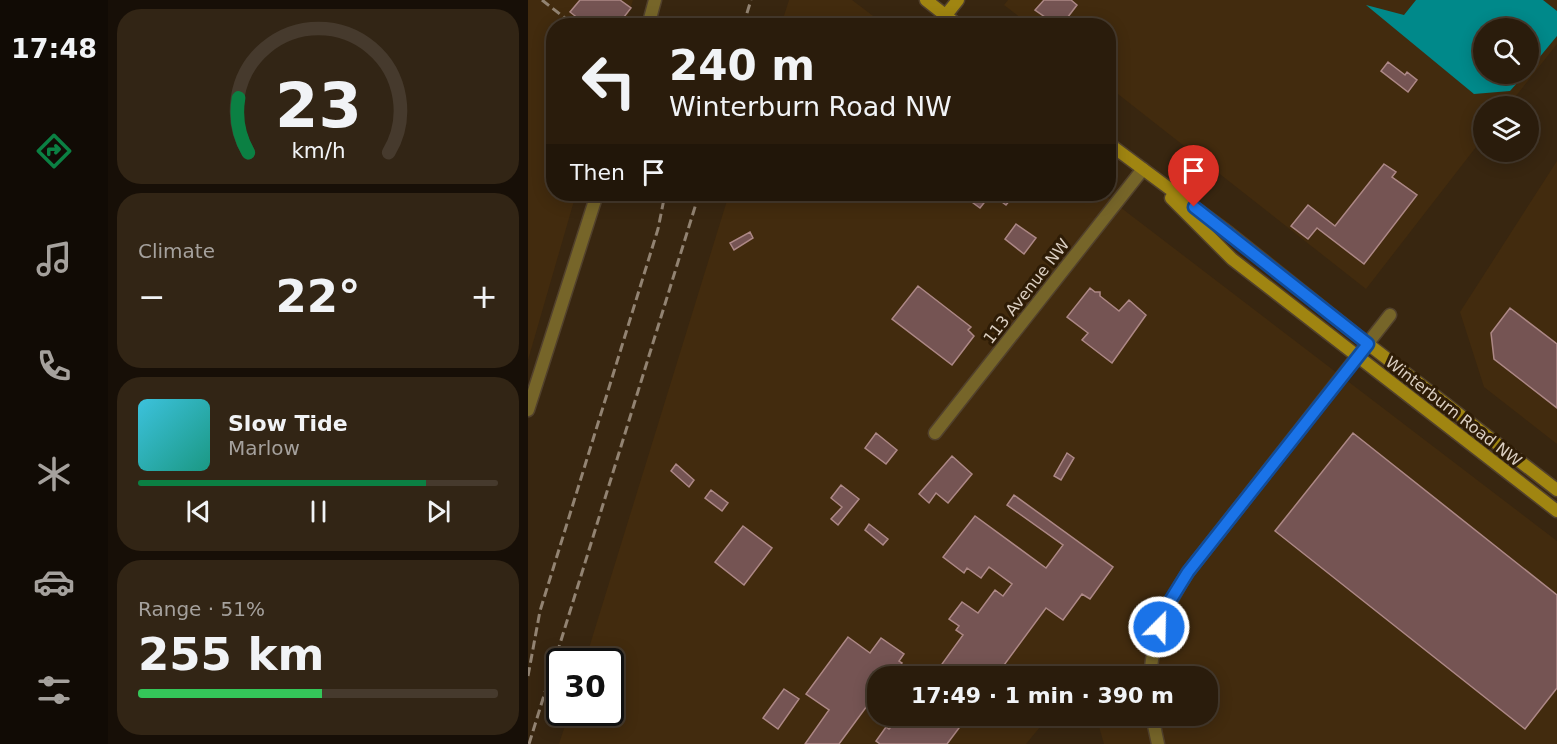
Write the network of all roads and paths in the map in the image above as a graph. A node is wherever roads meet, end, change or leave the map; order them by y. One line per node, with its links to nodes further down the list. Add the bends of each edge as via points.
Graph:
1 (655, 0): 5 (street)
2 (926, 0): 4 (main road)
3 (958, 0): 4 (main road)
4 (946, 15): 6 (main road)
5 (650, 18)
6 (950, 18)
7 (1116, 148): 8 (main road, Winterburn Road NW)
8 (1143, 169): 11 (main road, Winterburn Road NW); 12 (main road, Winterburn Road NW, via 1232,259); 14 (street, 113 Avenue NW)
9 (595, 201): 13 (street)
10 (1390, 315): 11 (street)
11 (1368, 344): 12 (street); 15 (main road, Winterburn Road NW)
12 (1357, 357): 16 (main road, Winterburn Road NW); 17 (street, via 1182,582 1159,627)
13 (528, 410)
14 (935, 433)
15 (1557, 490)
16 (1557, 511)
17 (1151, 666)
18 (1154, 726): 19 (street)
19 (1158, 744)

